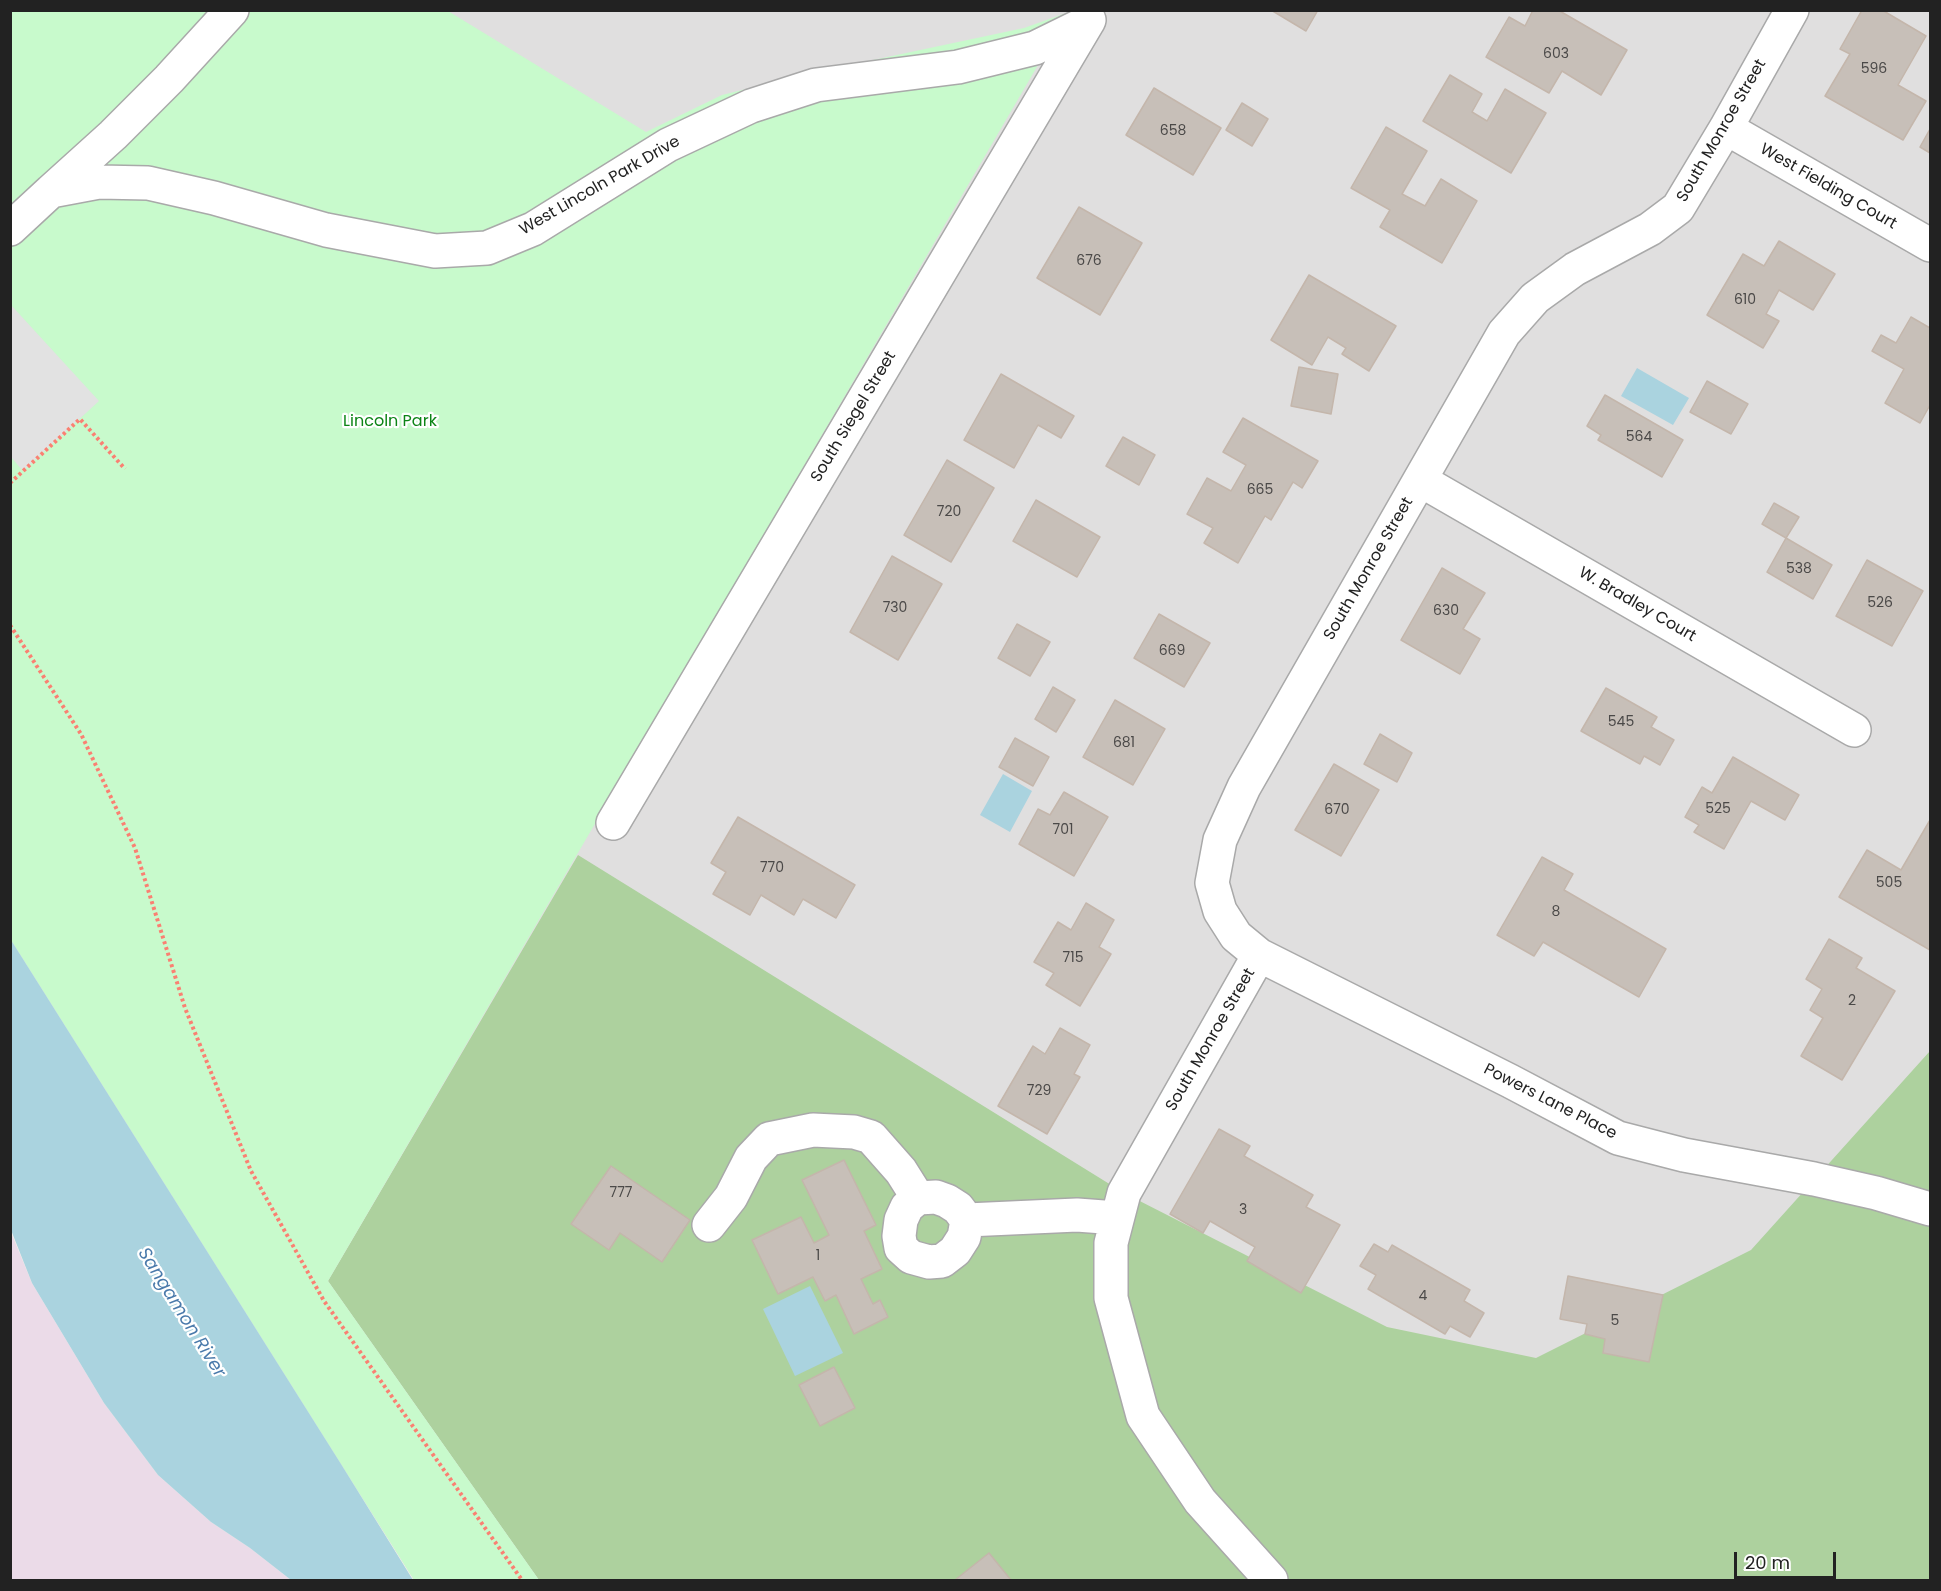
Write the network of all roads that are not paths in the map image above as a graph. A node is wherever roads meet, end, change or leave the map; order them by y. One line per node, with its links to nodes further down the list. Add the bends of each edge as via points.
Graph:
1 (232, 10): 5 (street, via 161,87)
2 (1792, 10): 4 (street, South Monroe Street)
3 (1092, 16): 5 (street, West Lincoln Park Drive, via 1035,48 969,64 816,85 751,106 668,145 532,229 487,248 435,251 326,230 148,183 99,182); 10 (street, South Siegel Street)
4 (1726, 128): 7 (street, West Fielding Court); 8 (street, South Monroe Street, via 1677,207 1650,229 1575,269 1535,298 1504,333)
5 (51, 191): 6 (street)
6 (10, 229)
7 (1930, 245)
8 (1420, 480): 9 (street, W. Bradley Court); 11 (street, South Monroe Street, via 1244,787 1220,840 1212,883 1220,911 1236,936)
9 (1854, 730)
10 (613, 823)
11 (1259, 956): 13 (street, South Monroe Street); 14 (street, Powers Lane Place, via 1618,1138 1684,1155 1824,1181)
12 (918, 1198): 15 (street, via 947,1201); 15 (street, via 907,1207 899,1236 901,1248 911,1257 942,1261 964,1237); 16 (street, via 901,1171 871,1137 813,1130 769,1140 751,1158 731,1197)
13 (1120, 1205): 15 (street, via 1077,1215); 17 (street, via 1111,1243 1111,1298 1143,1416 1200,1501)
14 (1930, 1209)
15 (968, 1220)
16 (709, 1225)
17 (1270, 1581)

